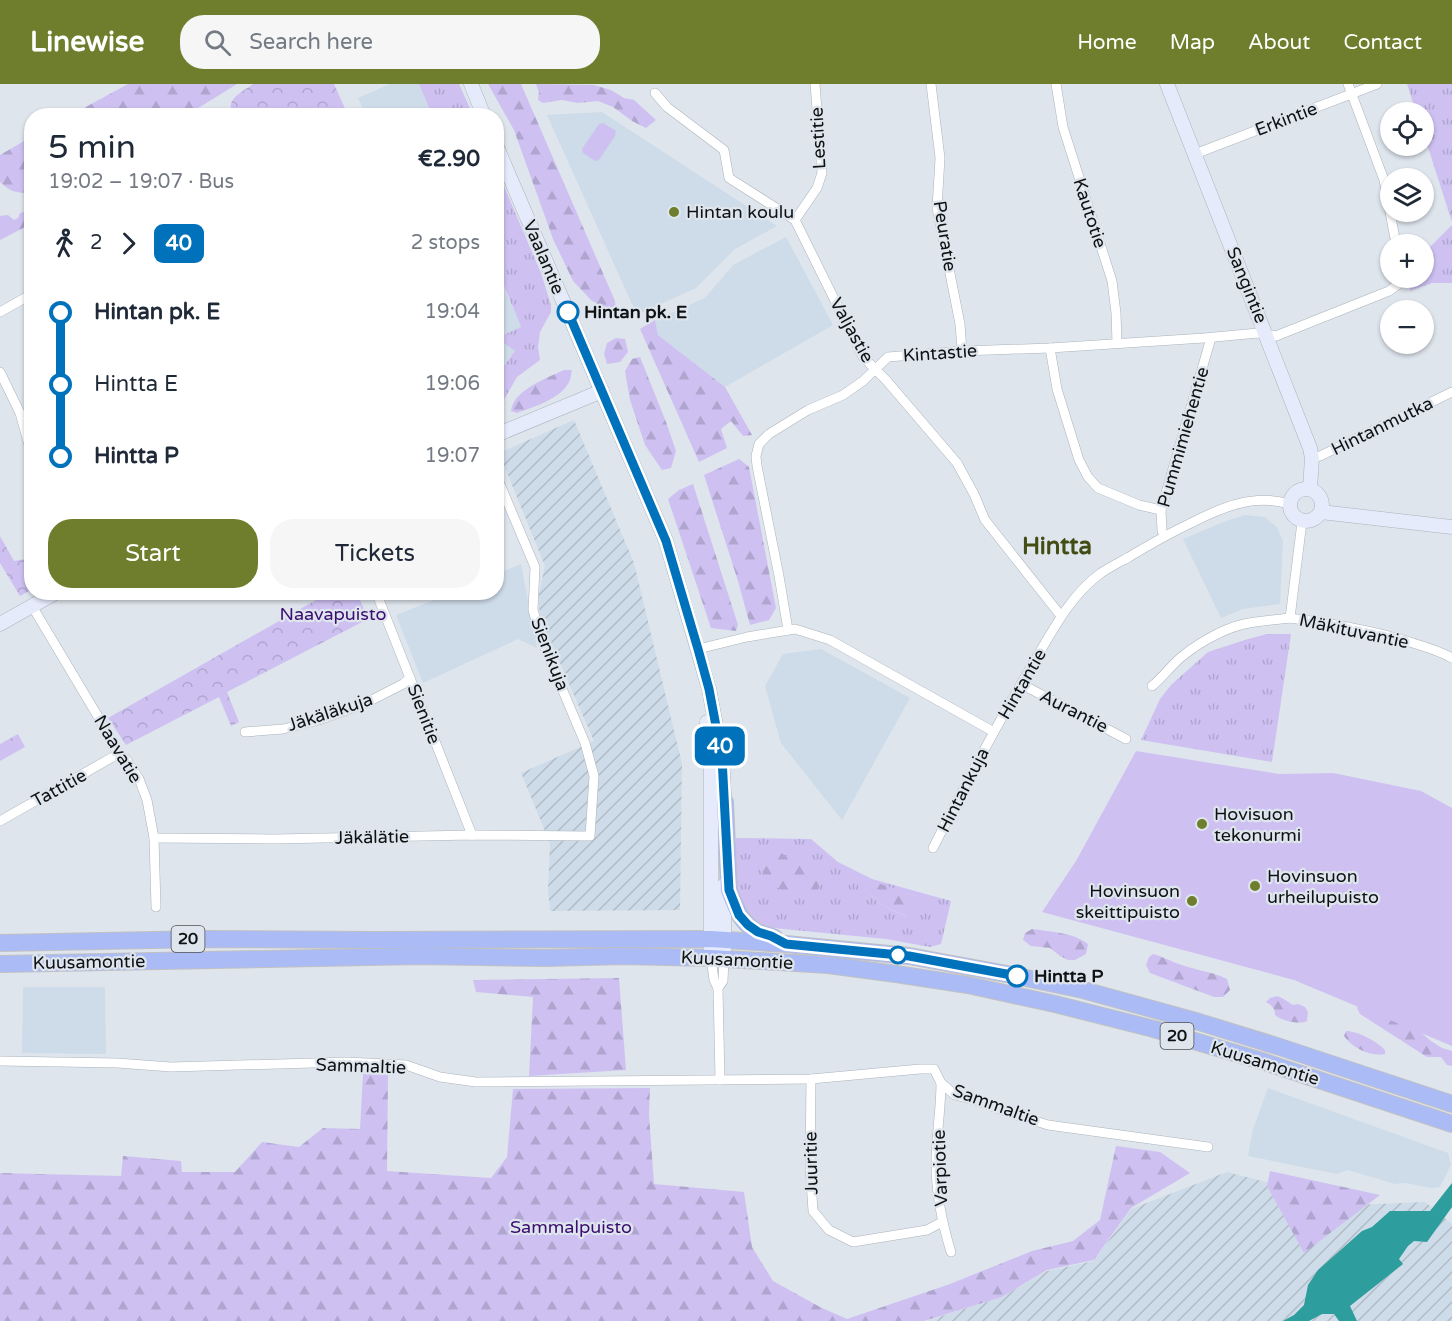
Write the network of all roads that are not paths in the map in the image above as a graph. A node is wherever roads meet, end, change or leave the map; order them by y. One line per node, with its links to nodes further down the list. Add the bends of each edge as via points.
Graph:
1 (471, 84): 10 (street)
2 (815, 84): 13 (street, Lestitie, via 822,173 817,188)
3 (931, 84): 22 (street, Peuratie, via 940,158 937,208)
4 (1056, 84): 20 (street, Kautotie, via 1063,127 1112,281)
5 (1167, 84): 11 (street, Sangintie)
6 (1348, 84): 9 (street)
7 (1377, 84): 9 (street, Erkintie)
8 (654, 93): 13 (street, via 724,150 729,178)
9 (1352, 94): 11 (street, Erkintie); 14 (street, via 1384,180)
10 (481, 108)
11 (1195, 154): 18 (street, Sangintie)
12 (504, 164): 25 (street, Vaalantie)
13 (795, 220): 23 (street, Valjastie, via 850,333)
14 (1394, 234)
15 (1393, 288): 18 (street, Kintastie, via 1276,336)
16 (24, 298): 17 (street)
17 (0, 312)
18 (1266, 335): 19 (street, Kintastie); 29 (street, Sangintie)
19 (1211, 338): 20 (street, Kintastie); 33 (street, Pummimiehentie)
20 (1117, 343): 21 (street, Kintastie)
21 (1050, 348): 22 (street, Kintastie); 33 (street, via 1057,389 1088,477 1098,488)
22 (962, 351): 23 (street, Kintastie, via 888,357)
23 (874, 369): 41 (street, Valjastie, via 957,463 985,520); 44 (street, Kintastie, via 843,395 799,416 759,444 757,466)
24 (0, 372): 27 (street)
25 (602, 391): 28 (street); 45 (street, Vaalantie, via 666,541)
26 (1452, 392): 29 (street, Hintanmutka)
27 (24, 427)
28 (504, 432)
29 (1312, 458): 30 (street, Sangintie)
30 (1310, 489): 32 (street, via 1296,492); 34 (street, via 1320,498)
31 (504, 494): 58 (street, Sienikuja, via 535,567 533,610 542,641 585,744 594,776)
32 (1289, 504): 35 (street, via 1292,515); 37 (street, Hintantie, via 1248,501 1220,508)
33 (1161, 510): 37 (street, Pummimiehentie)
34 (1321, 512): 35 (street, via 1313,520); 36 (street)
35 (1302, 522): 42 (street, Mäkituvantie)
36 (1452, 527)
37 (1165, 536): 41 (street, Hintantie, via 1101,573)
38 (43, 600): 40 (street)
39 (379, 600): 48 (street, Sienitie)
40 (33, 606): 43 (street); 54 (street, Naavatie)
41 (1061, 616): 49 (street, Hintantie)
42 (1290, 618): 46 (street, Mäkituvantie, via 1393,636); 50 (street, Mäkituvantie, via 1245,624 1216,635 1178,660)
43 (0, 624)
44 (788, 630): 45 (street, Hintantie); 52 (street, Hintantie, via 830,640)
45 (698, 649): 47 (street, Vaalantie)
46 (1452, 658)
47 (704, 672): 55 (street, Vaalantie, via 722,758); 62 (street, Vaalantie)
48 (410, 678): 51 (street, Jäkäläkuja, via 364,704 320,720); 57 (street, Sienitie)
49 (1021, 684): 52 (street, Hintantie); 53 (street, Aurantie)
50 (1152, 686)
51 (246, 732)
52 (994, 732): 60 (street, Hintankuja)
53 (1126, 739)
54 (118, 754): 56 (street, Tattitie); 59 (street, Naavatie, via 139,778)
55 (725, 802): 62 (street, Vaalantie); 64 (highway, via 729,890 736,909 758,932)
56 (0, 821)
57 (472, 835): 58 (street, Jäkälätie); 59 (street, Jäkälätie)
58 (590, 836)
59 (154, 838): 61 (street, Naavatie)
60 (933, 848)
61 (156, 907)
62 (718, 939): 63 (highway, Kuusamontie / 20); 64 (highway, Kuusamontie / 20); 65 (street, Vaalantie)
63 (0, 943)
64 (786, 944): 71 (highway, Kuusamontie / 20, via 909,956 1083,990 1281,1047)
65 (717, 958): 66 (highway, Kuusamontie / 20, via 420,956); 68 (street, via 714,980 718,988); 72 (highway, Kuusamontie / 20, via 896,974 1054,1004 1265,1062)
66 (0, 964)
67 (0, 1061): 68 (street, Sammaltie, via 171,1067 348,1062 406,1065 440,1077 476,1082)
68 (720, 1080): 69 (street, Sammaltie)
69 (811, 1080): 70 (street, Sammaltie, via 934,1069); 74 (street, Juuritie, via 813,1211 830,1230 853,1242 927,1230)
70 (941, 1083): 73 (street, Sammaltie, via 955,1095 1048,1125); 74 (street, Varpiotie, via 936,1165)
71 (1452, 1104)
72 (1452, 1124)
73 (1208, 1148)
74 (942, 1222): 75 (street, Varpiotie)
75 (951, 1252)

